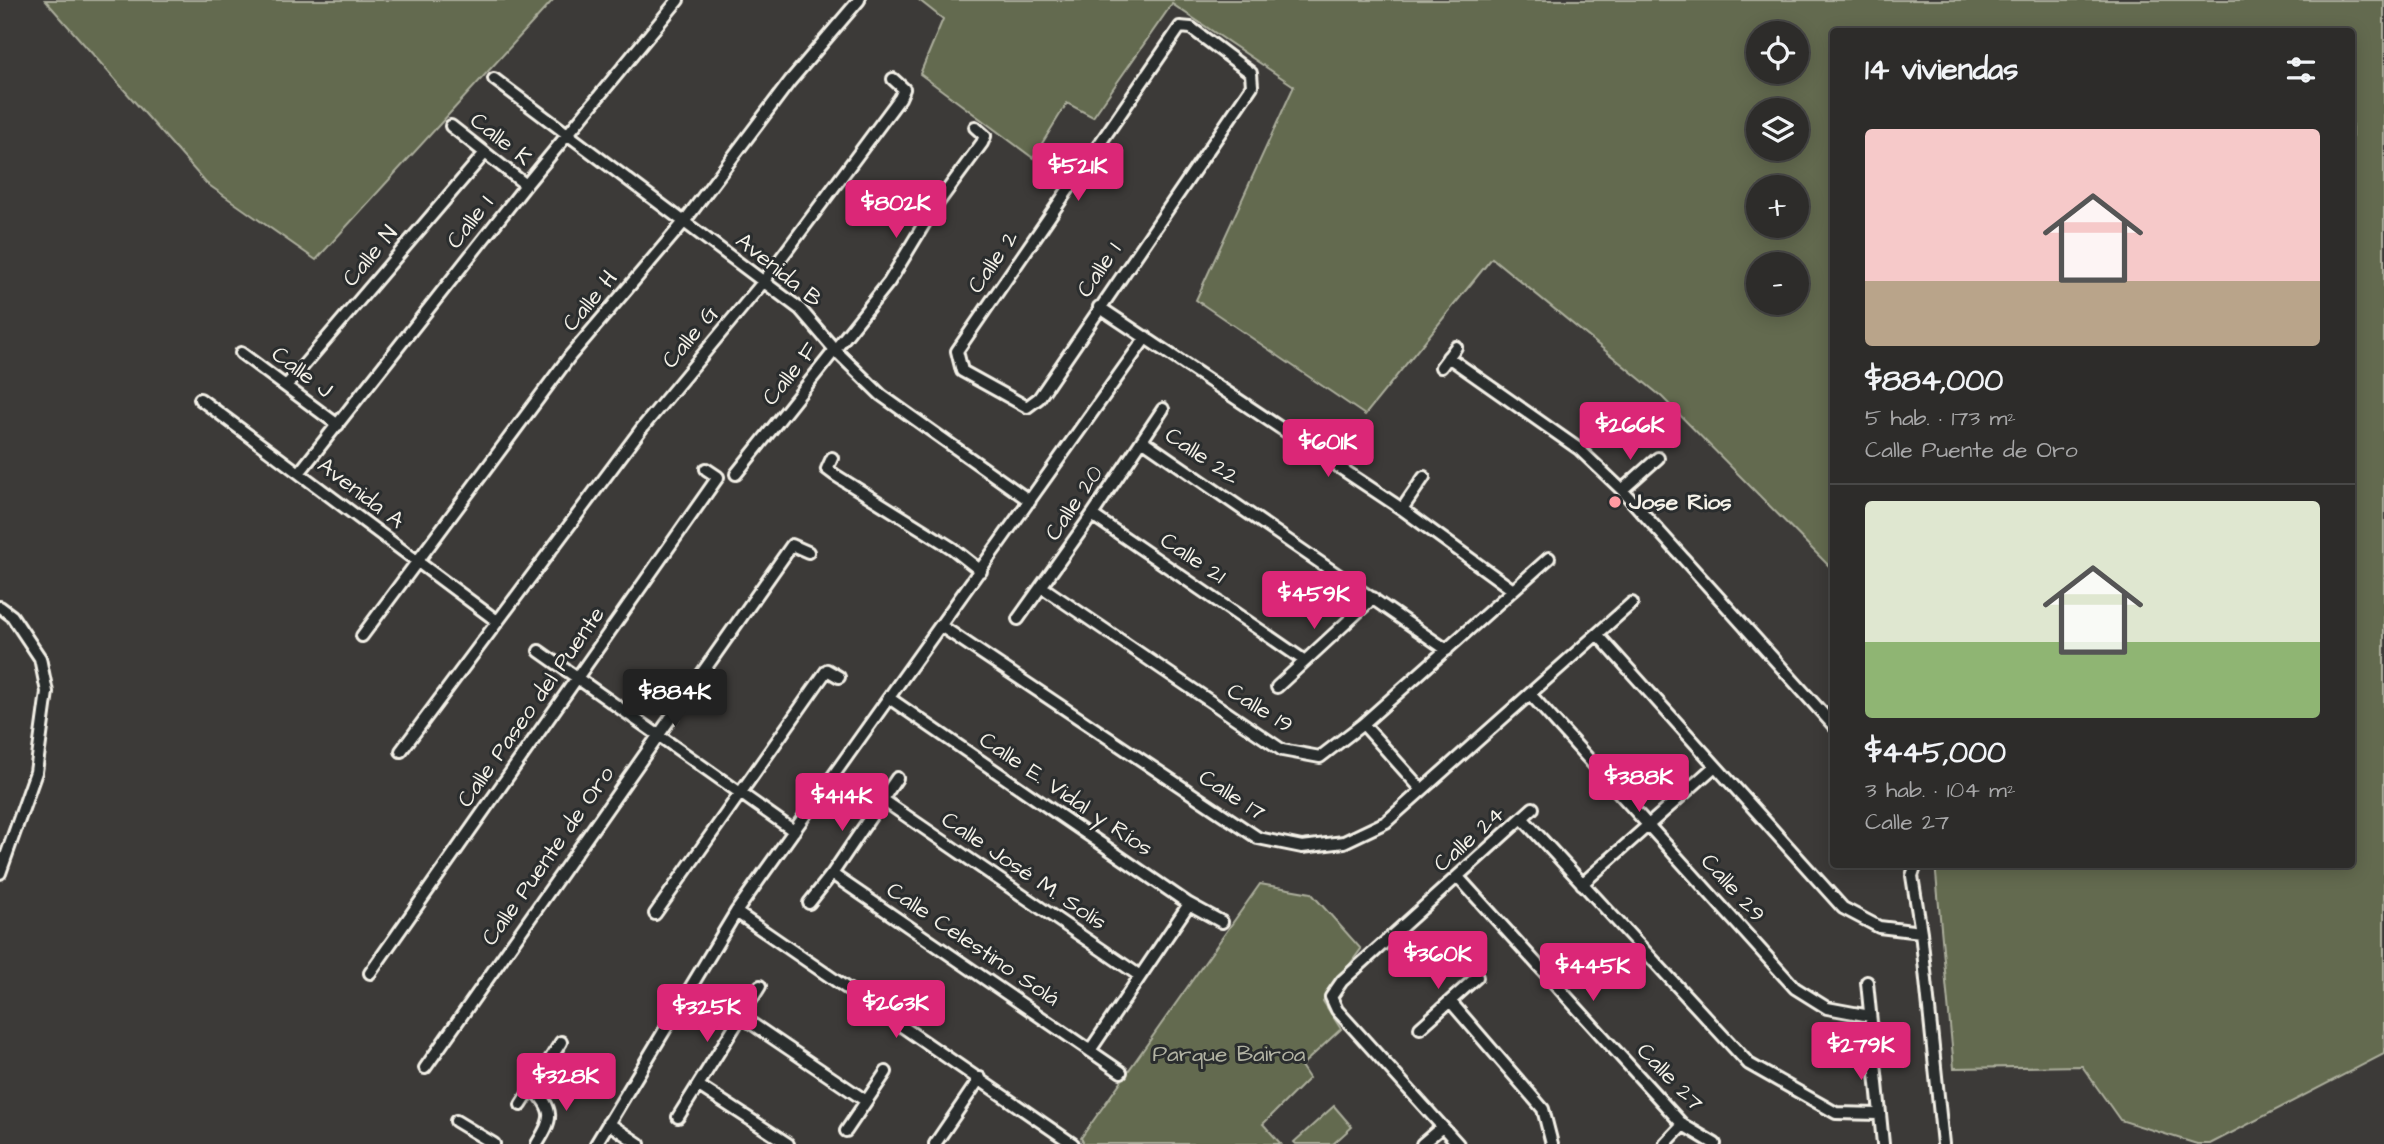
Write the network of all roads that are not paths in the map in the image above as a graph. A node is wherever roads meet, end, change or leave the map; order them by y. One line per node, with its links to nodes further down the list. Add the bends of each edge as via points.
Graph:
1 (678, 0): 8 (street, Calle I)
2 (859, 0): 11 (street, Calle H, via 790,81)
3 (494, 79): 8 (street, Avenida B)
4 (893, 79): 12 (street, Calle G, via 904,89 900,98)
5 (1252, 86): 13 (street, Calle 1); 22 (street, Calle 2, via 1251,73 1191,28 1180,27 957,351 962,370)
6 (451, 126): 9 (street, Calle K)
7 (975, 127): 16 (street, Calle F, via 985,136 982,143 932,211 889,282)
8 (568, 134): 10 (street, Calle I); 11 (street, Avenida B)
9 (485, 153): 10 (street, Calle K); 20 (street, Calle N)
10 (526, 185): 24 (street, Calle I)
11 (684, 222): 12 (street, Avenida B); 38 (street, Calle H, via 570,356)
12 (764, 281): 16 (street, Avenida B, via 800,309); 46 (street, Calle G, via 642,428)
13 (1099, 307): 14 (street); 22 (street, Calle 1, via 1038,398)
14 (1146, 337): 33 (street); 34 (street)
15 (1456, 347): 18 (street)
16 (835, 351): 30 (street, Calle F); 33 (street, Avenida B, via 897,409)
17 (241, 353): 20 (street, Calle J)
18 (1448, 358): 19 (street); 32 (street, via 1579,449)
19 (1441, 367)
20 (286, 386): 24 (street, Calle J)
21 (200, 399): 29 (street, Avenida A)
22 (1027, 407)
23 (1163, 409): 25 (street, Calle 20)
24 (338, 425): 29 (street, Calle I)
25 (1142, 440): 35 (street, Calle 20); 42 (street, Calle 22)
26 (832, 458): 39 (street, via 827,469)
27 (1658, 458): 32 (street)
28 (706, 468): 54 (street, Calle Paseo del Puente, via 718,477)
29 (299, 473): 38 (street, Avenida A)
30 (736, 474)
31 (1424, 477): 34 (street)
32 (1622, 490): 58 (street)
33 (1030, 501): 39 (street)
34 (1402, 509): 41 (street)
35 (1092, 514): 40 (street, Calle 20); 52 (street, Calle 21)
36 (808, 552): 60 (street, Calle Puente de Oro, via 792,545)
37 (1549, 558): 41 (street, Calle 19)
38 (417, 562): 46 (street, Avenida A); 49 (street, Calle H)
39 (981, 571): 47 (street)
40 (1042, 587): 45 (street, Calle 20); 59 (street, Calle 19, via 1282,750 1320,757)
41 (1513, 590): 50 (street, Calle 19)
42 (1373, 598): 50 (street, Calle 22); 52 (street)
43 (1632, 603): 48 (street, Calle 17)
44 (0, 607): 72 (street, via 12,616 40,659 47,692 36,772)
45 (1018, 619)
46 (497, 621): 61 (street, Calle G)
47 (941, 626): 57 (street); 64 (street, Calle 17, via 1258,838 1302,847 1344,842 1386,822)
48 (1598, 635): 56 (street, Calle 17); 62 (street)
49 (362, 636)
50 (1447, 650): 59 (street, Calle 19)
51 (539, 651): 54 (street)
52 (1305, 661): 55 (street)
53 (839, 677): 65 (street, via 827,670)
54 (576, 679): 60 (street); 82 (street, Calle Paseo del Puente)
55 (1277, 687)
56 (1530, 694): 64 (street, Calle 17); 69 (street, Calle 29)
57 (889, 698): 70 (street); 77 (street, Calle E. Vidal y Ríos)
58 (1830, 722)
59 (1363, 724): 64 (street)
60 (658, 737): 65 (street); 93 (street, Calle Puente de Oro)
61 (401, 751)
62 (1715, 766): 69 (street); 81 (street, via 1843,908 1879,927)
63 (897, 778): 66 (street)
64 (1422, 790)
65 (740, 793): 70 (street); 79 (street)
66 (883, 800): 73 (street); 83 (street, Calle José M. Solís)
67 (1533, 808): 68 (street)
68 (1523, 818): 74 (street, Calle 24); 75 (street, Calle 24)
69 (1649, 826): 75 (street); 88 (street, Calle 29, via 1795,988 1827,1008)
70 (794, 831): 78 (street)
71 (1915, 868): 81 (street)
72 (0, 873)
73 (832, 874): 76 (street); 92 (street, Calle Celestino Solá)
74 (1458, 877): 105 (street, Calle 27); 106 (street, Calle 24, via 1342,981 1331,997 1337,1010)
75 (1582, 884): 101 (street, Calle 24, via 1749,1064 1836,1112)
76 (809, 903)
77 (1189, 904): 80 (street, Calle E. Vidal y Ríos); 83 (street)
78 (736, 912): 96 (street); 104 (street)
79 (655, 914)
80 (1222, 922)
81 (1921, 932): 121 (street)
82 (370, 973)
83 (1140, 976): 92 (street)
84 (1477, 977): 87 (street)
85 (1867, 982): 88 (street)
86 (760, 986): 89 (street)
87 (1450, 1001): 90 (street); 117 (street, via 1543,1109)
88 (1870, 1016): 101 (street)
89 (742, 1017): 97 (street); 99 (street)
90 (1420, 1028)
91 (561, 1042): 98 (street)
92 (1091, 1049): 95 (street, Calle Celestino Solá)
93 (425, 1068)
94 (886, 1072): 99 (street)
95 (1121, 1072)
96 (980, 1078): 113 (street); 114 (street)
97 (699, 1086): 102 (street); 112 (street)
98 (532, 1087): 100 (street); 109 (street, via 550,1114)
99 (866, 1101): 107 (street)
100 (522, 1105)
101 (1880, 1114): 120 (street)
102 (678, 1116)
103 (456, 1121): 108 (street)
104 (608, 1123): 110 (street); 111 (street)
105 (1683, 1125): 118 (street); 119 (street, Calle 27)
106 (1442, 1127): 115 (street); 116 (street, Calle 24)
107 (846, 1131)
108 (494, 1144)
109 (537, 1144)
110 (596, 1144)
111 (639, 1144)
112 (788, 1144)
113 (935, 1144)
114 (1073, 1144)
115 (1422, 1144)
116 (1458, 1144)
117 (1552, 1144)
118 (1665, 1144)
119 (1715, 1144)
120 (1883, 1144)
121 (1943, 1144)

